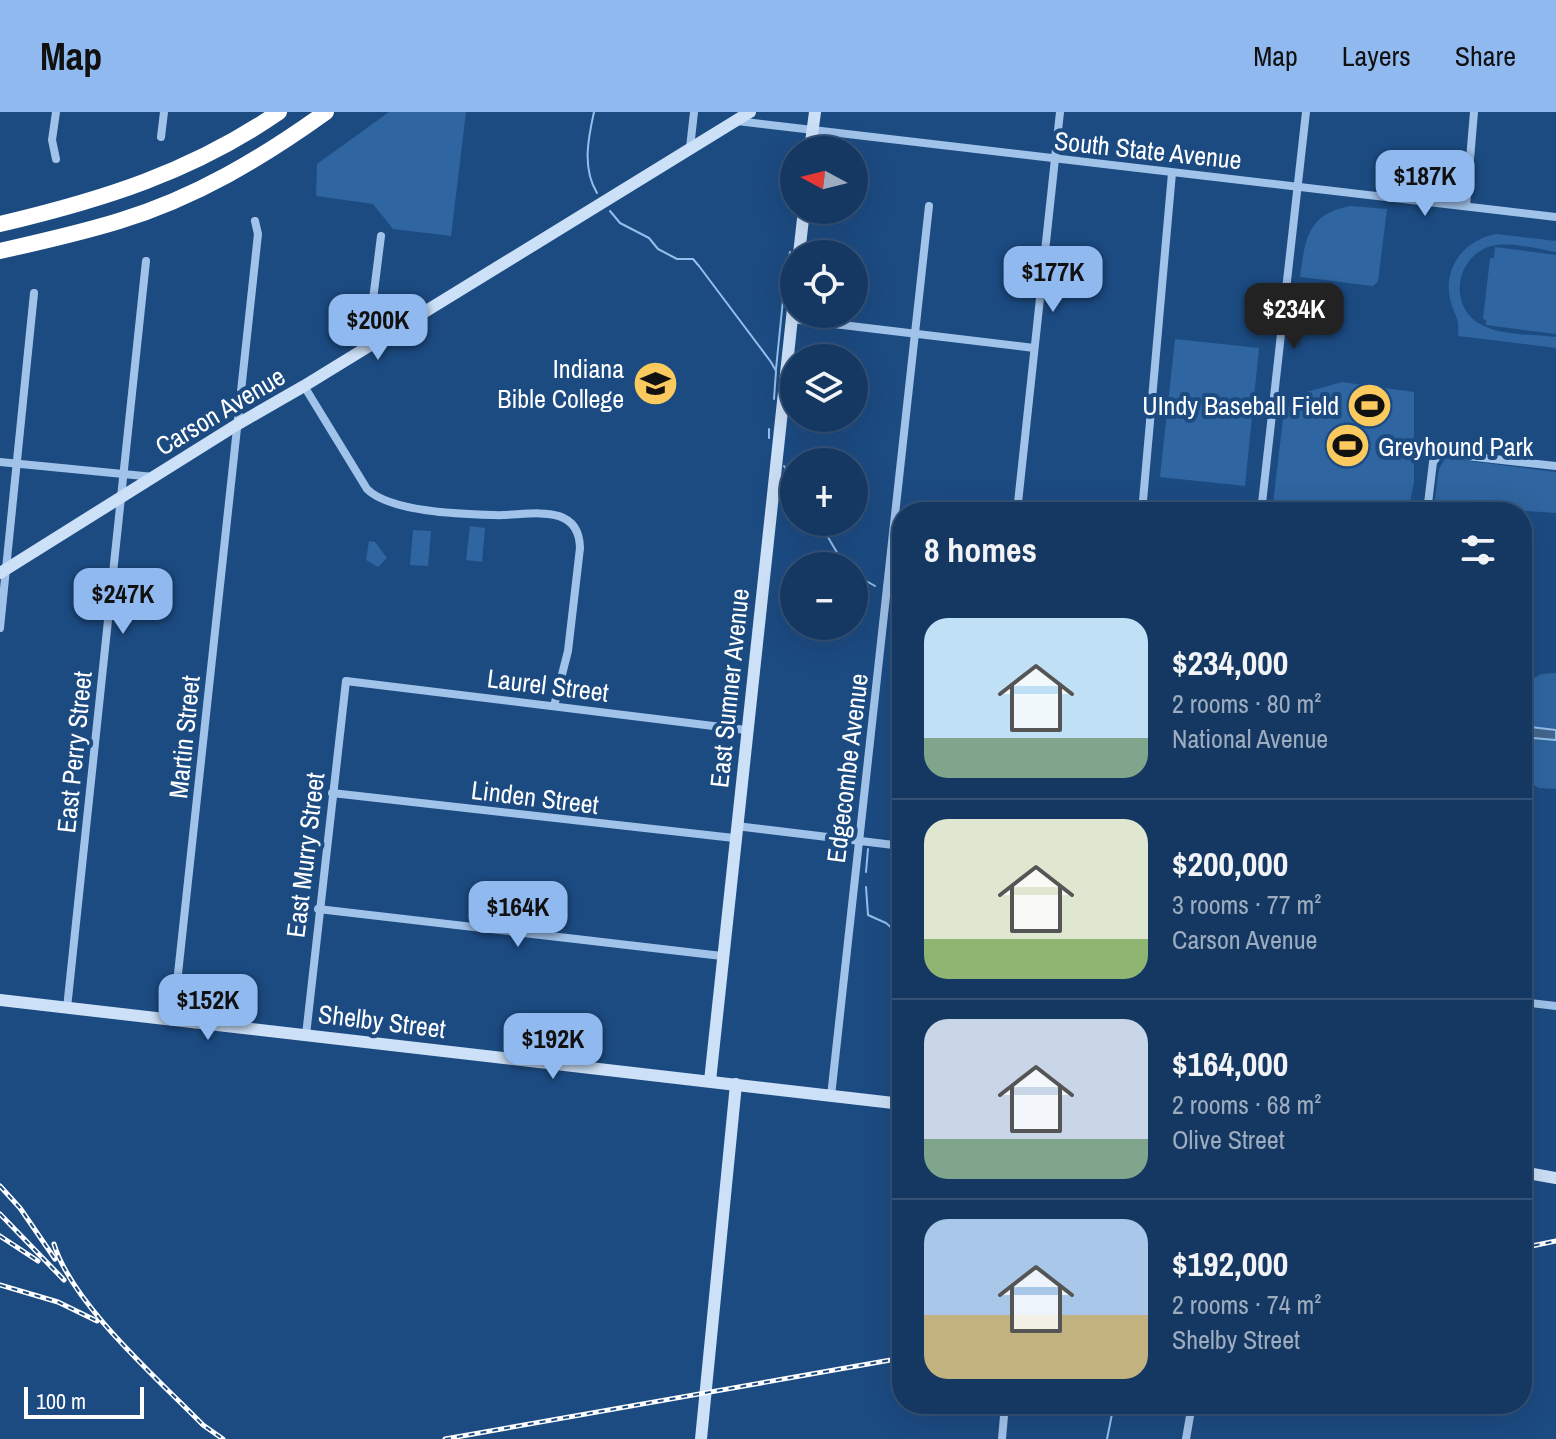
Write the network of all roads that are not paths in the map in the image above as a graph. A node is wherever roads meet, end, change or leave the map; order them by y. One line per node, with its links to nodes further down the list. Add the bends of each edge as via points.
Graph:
1 (56, 112): 16 (street)
2 (164, 112): 14 (street)
3 (279, 112): 24 (highway, via 157,178 94,201)
4 (326, 112): 26 (highway, via 241,168 169,203 72,235)
5 (694, 112): 15 (street)
6 (750, 112): 11 (main road, Carson Avenue)
7 (815, 112): 12 (main road)
8 (1060, 112): 17 (street)
9 (1306, 112): 19 (street)
10 (1474, 112): 21 (street)
11 (736, 120): 12 (street, South State Avenue); 15 (main road, Carson Avenue)
12 (813, 130): 13 (main road); 17 (street, South State Avenue)
13 (812, 136)
14 (161, 137)
15 (690, 148): 32 (main road, Carson Avenue)
16 (56, 159)
17 (1054, 160): 18 (street, South State Avenue); 33 (street)
18 (1172, 173): 19 (street, South State Avenue); 44 (street)
19 (1297, 187): 21 (street, South State Avenue); 45 (street)
20 (929, 206): 31 (street, Edgecombe Avenue)
21 (1466, 206): 22 (street, South State Avenue)
22 (1556, 217)
23 (255, 221): 35 (street, Martin Street, via 258,234)
24 (0, 224)
25 (381, 236): 32 (street)
26 (0, 251)
27 (146, 261): 39 (street, East Perry Street)
28 (34, 293): 37 (street)
29 (791, 328): 54 (main road, East Sumner Avenue)
30 (868, 328): 31 (street)
31 (914, 333): 33 (street); 42 (street, Edgecombe Avenue)
32 (367, 347): 34 (main road, Carson Avenue)
33 (1034, 348): 43 (street)
34 (304, 386): 35 (main road, Carson Avenue); 53 (street, via 363,483 379,499 491,515 554,515 570,523 580,548 569,648)
35 (238, 424): 40 (main road, Carson Avenue); 65 (street, Martin Street)
36 (0, 462): 37 (street)
37 (16, 464): 39 (street); 48 (street)
38 (1556, 466): 46 (street, via 1440,453 1433,462)
39 (125, 474): 40 (street); 41 (street, East Perry Street)
40 (154, 477): 41 (main road, Carson Avenue)
41 (123, 496): 48 (main road, Carson Avenue); 64 (street, East Perry Street)
42 (896, 502)
43 (1018, 502)
44 (1143, 502)
45 (1262, 502)
46 (1428, 502)
47 (892, 540): 49 (street, Edgecombe Avenue)
48 (3, 571): 51 (street)
49 (887, 587): 50 (street); 57 (street, Edgecombe Avenue)
50 (892, 588)
51 (0, 628)
52 (346, 681): 53 (street, Laurel Street); 55 (street, East Murry Street)
53 (554, 706): 54 (street, Laurel Street)
54 (746, 730): 56 (main road, East Sumner Avenue)
55 (332, 793): 56 (street, Linden Street); 59 (street, East Murry Street)
56 (735, 832): 57 (street, Linden Street); 60 (main road, East Sumner Avenue)
57 (858, 841): 58 (street, Linden Street); 69 (street, Edgecombe Avenue)
58 (892, 845)
59 (318, 909): 60 (street); 66 (street, East Murry Street)
60 (722, 956): 67 (main road, East Sumner Avenue)
61 (0, 1000): 64 (main road, Shelby Street)
62 (1532, 1003): 63 (street)
63 (1556, 1006)
64 (67, 1008): 65 (main road, Shelby Street)
65 (173, 1020): 66 (main road, Shelby Street)
66 (306, 1035): 67 (main road, Shelby Street)
67 (710, 1081): 68 (main road, Shelby Street)
68 (736, 1084): 69 (main road, Shelby Street); 75 (main road)
69 (831, 1096): 70 (main road, Shelby Street)
70 (892, 1103)
71 (1532, 1176): 72 (main road)
72 (1556, 1178)
73 (1004, 1414): 76 (street)
74 (1190, 1414): 77 (street)
75 (701, 1439)
76 (1002, 1439)
77 (1186, 1439)

